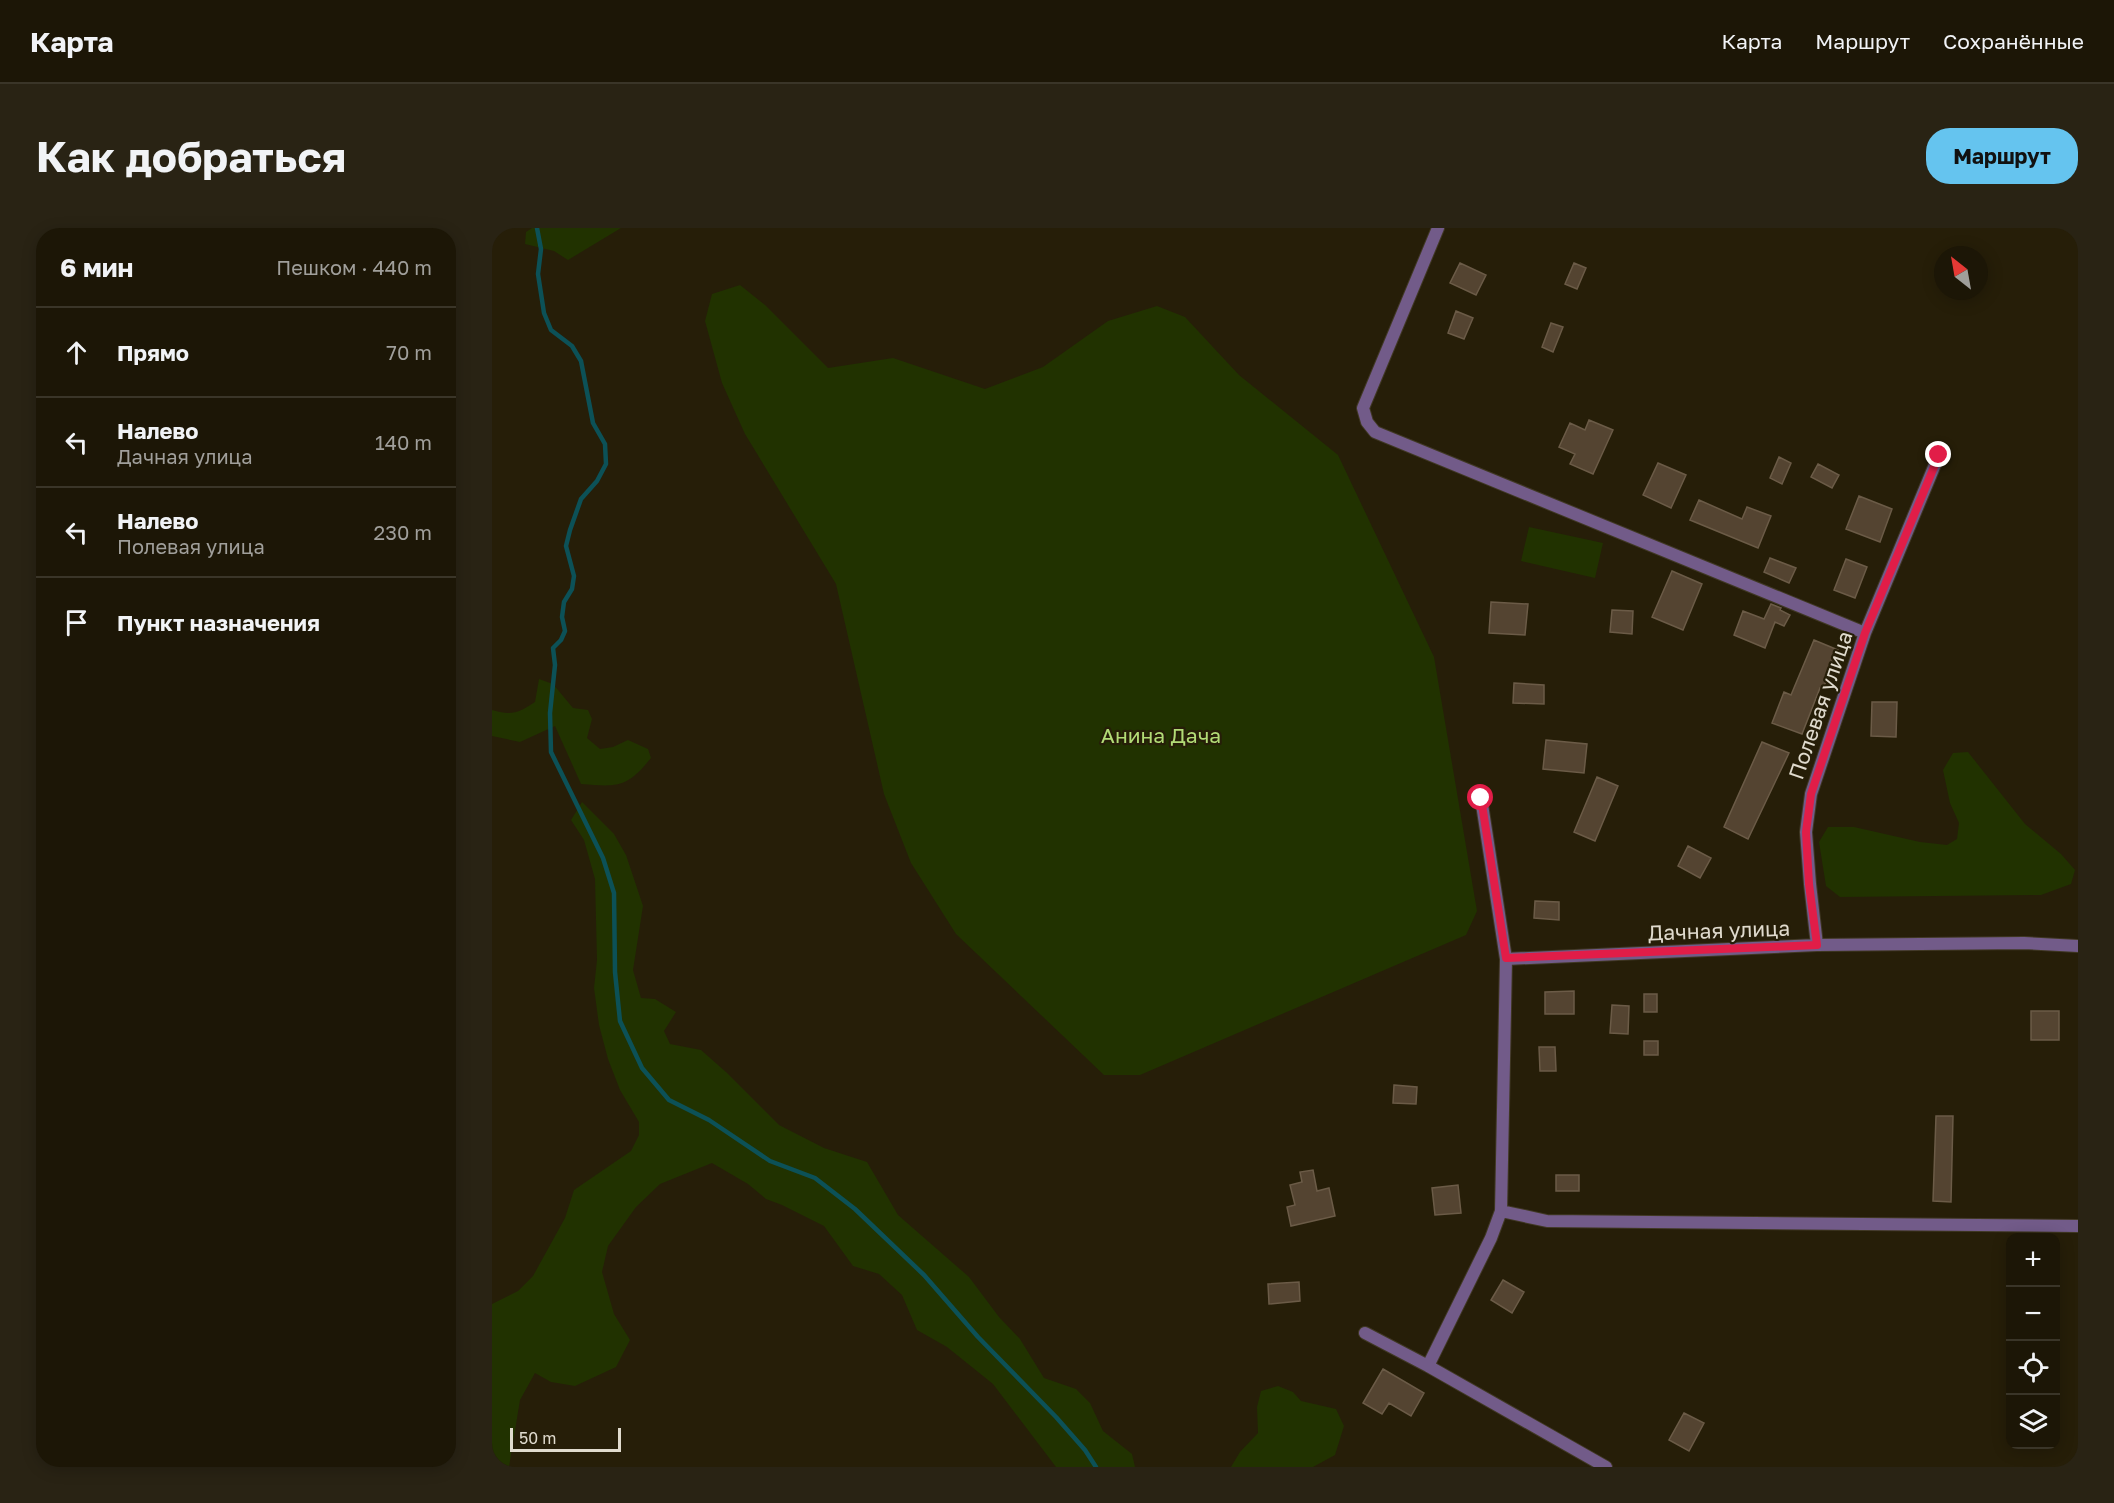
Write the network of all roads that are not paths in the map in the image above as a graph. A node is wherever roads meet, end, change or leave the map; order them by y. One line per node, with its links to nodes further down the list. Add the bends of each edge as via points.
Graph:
1 (1438, 228): 3 (street, via 1363,408 1375,432)
2 (1939, 455): 3 (street, Полевая улица)
3 (1865, 633): 5 (street, Полевая улица, via 1811,794 1806,832)
4 (1481, 798): 7 (street)
5 (1817, 945): 6 (street, Дачная улица); 7 (street, Дачная улица)
6 (2078, 946)
7 (1506, 958): 8 (street)
8 (1501, 1211): 9 (street, via 1547,1221); 11 (street)
9 (2078, 1226)
10 (1365, 1333): 11 (street)
11 (1428, 1366): 12 (street)
12 (1606, 1467)

